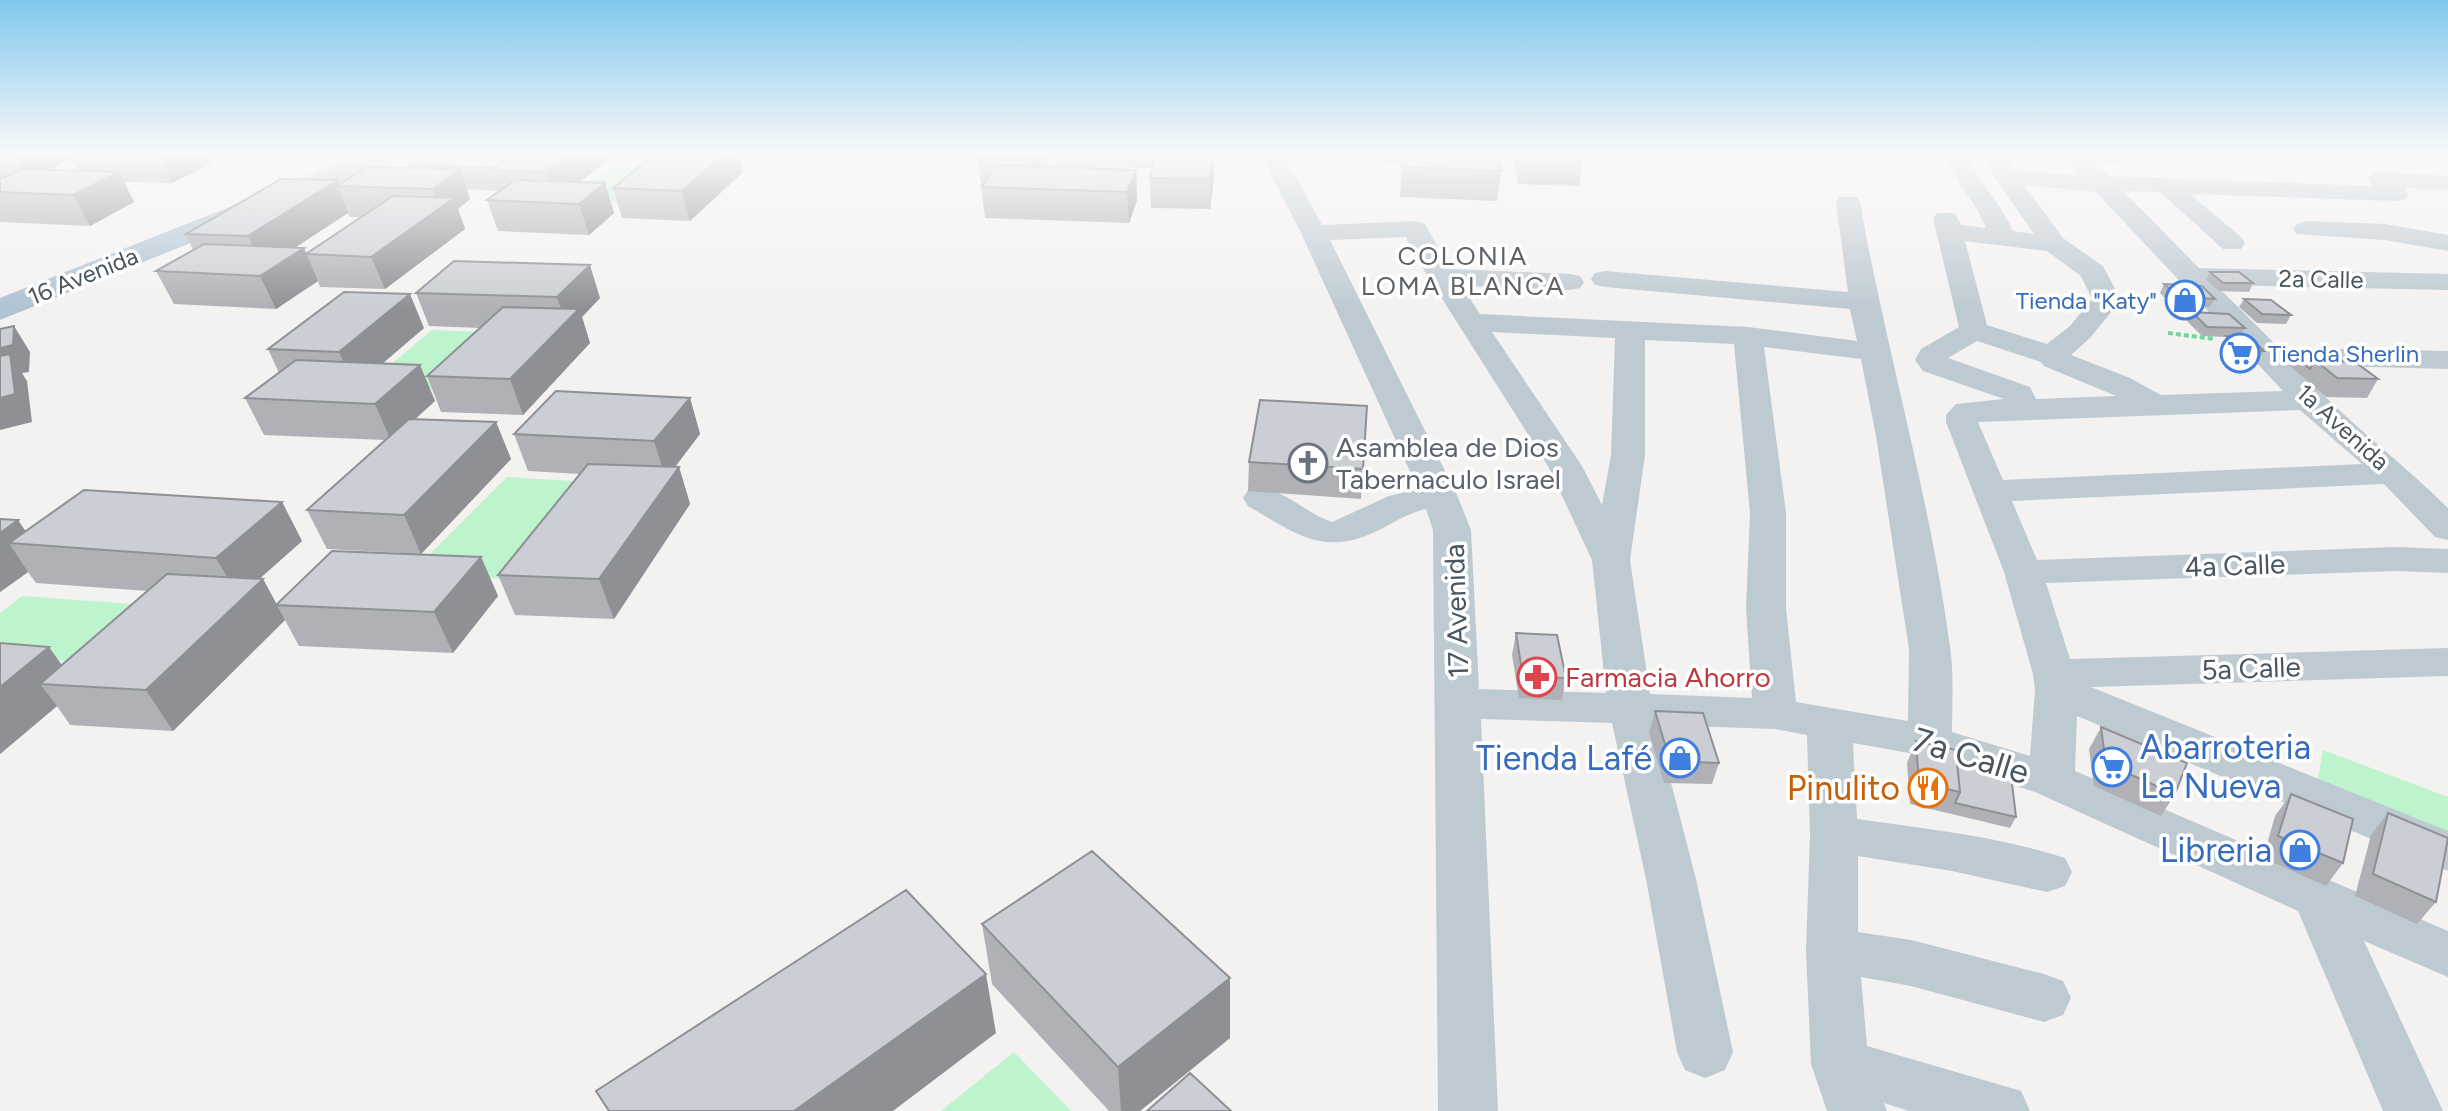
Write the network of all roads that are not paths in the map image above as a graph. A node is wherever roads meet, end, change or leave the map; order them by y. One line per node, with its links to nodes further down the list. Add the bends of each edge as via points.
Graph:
1 (224, 205): 22 (main road, 16 Avenida)
2 (261, 205): 25 (main road, 16 Avenida)
3 (1299, 205): 12 (street, 17 Avenida)
4 (1848, 205): 24 (street)
5 (1987, 205): 13 (street)
6 (2028, 205): 16 (street)
7 (2123, 205): 21 (street, 1a Avenida)
8 (2188, 205): 14 (street)
9 (2347, 205): 11 (street)
10 (2306, 229): 11 (street)
11 (2385, 232): 15 (street)
12 (1314, 233): 17 (street, via 1416,229); 39 (street, 17 Avenida)
13 (2003, 238): 16 (street); 28 (street, via 1948,225)
14 (2232, 243)
15 (2448, 243)
16 (2054, 244): 31 (street, via 2093,272 2107,300)
17 (1442, 277): 19 (street); 26 (street)
18 (1605, 279): 24 (street)
19 (1570, 282)
20 (2448, 282): 21 (street, 2a Calle)
21 (2202, 285): 23 (street); 32 (street, 1a Avenida)
22 (0, 293)
23 (2448, 299)
24 (1863, 302): 30 (street)
25 (0, 310)
26 (1472, 322): 27 (street); 42 (street, via 1565,466)
27 (1630, 328): 29 (street); 42 (street, via 1628,455)
28 (1974, 330): 31 (street); 36 (street, via 1930,360 2019,394)
29 (1748, 336): 30 (street); 49 (street, via 1768,513 1766,608)
30 (1876, 352): 51 (street, via 1930,649)
31 (2052, 356): 35 (street)
32 (2270, 356): 33 (street); 34 (street, 1a Avenida)
33 (2448, 360)
34 (2308, 400): 35 (street); 37 (street, 1a Avenida)
35 (2156, 405): 36 (street)
36 (2014, 410): 38 (street, via 1962,415)
37 (2393, 473): 38 (street); 41 (street, 1a Avenida)
38 (1991, 491): 44 (street)
39 (1439, 495): 40 (street, via 1331,534); 47 (street, 17 Avenida, via 1452,530)
40 (1261, 498)
41 (2448, 529)
42 (1611, 560): 48 (street)
43 (2448, 561): 44 (street, 4a Calle)
44 (2023, 572): 46 (street)
45 (2448, 662): 46 (street, 5a Calle)
46 (2055, 682): 52 (street); 54 (street)
47 (1459, 703): 48 (street, 7a Calle); 62 (street, 17 Avenida)
48 (1630, 708): 49 (street, 7a Calle); 60 (street)
49 (1775, 714): 50 (street, 7a Calle)
50 (1829, 722): 51 (street, 7a Calle); 53 (street)
51 (1930, 741): 52 (street, 7a Calle)
52 (2051, 780): 56 (street, 7a Calle)
53 (1834, 834): 55 (street); 57 (street)
54 (2448, 852)
55 (2047, 872)
56 (2317, 896): 58 (street, 7a Calle); 64 (street)
57 (1832, 950): 59 (street, via 1911,963); 61 (street)
58 (2448, 955)
59 (2044, 998)
60 (1705, 1052)
61 (1848, 1088): 63 (street)
62 (1468, 1111)
63 (2000, 1111)
64 (2413, 1111)

